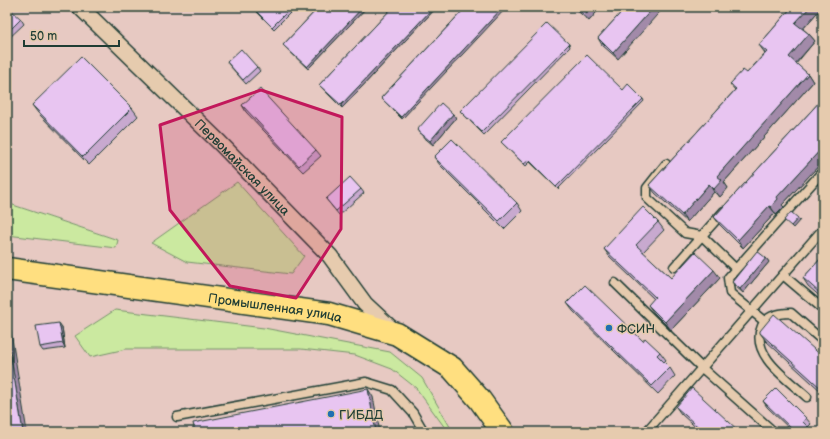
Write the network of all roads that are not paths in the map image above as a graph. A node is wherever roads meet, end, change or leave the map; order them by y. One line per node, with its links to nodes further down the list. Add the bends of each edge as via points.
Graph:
1 (80, 7): 3 (street, Первомайская улица)
2 (93, 7): 3 (lane)
3 (100, 27): 17 (street, Первомайская улица, via 220,143 330,256 365,304)
4 (666, 164): 8 (lane, via 647,188 647,198 685,233)
5 (823, 171): 10 (lane)
6 (728, 206): 8 (lane)
7 (823, 229): 12 (lane)
8 (702, 236): 9 (lane); 10 (lane)
9 (674, 266)
10 (735, 268): 15 (lane, via 728,278 730,293)
11 (7, 269): 17 (main road, Промышленная улица, via 329,314)
12 (783, 275): 14 (lane); 15 (lane)
13 (615, 283): 19 (lane)
14 (823, 308)
15 (750, 311): 16 (lane); 19 (lane)
16 (764, 321): 18 (lane, via 778,313 791,313); 20 (lane, via 759,332 759,346 764,357)
17 (397, 334): 23 (main road, Промышленная улица, via 452,368)
18 (823, 341)
19 (702, 368): 24 (lane); 25 (lane)
20 (807, 397)
21 (178, 417): 22 (lane, via 366,382 392,390)
22 (424, 432)
23 (503, 432)
24 (646, 432)
25 (774, 432)

